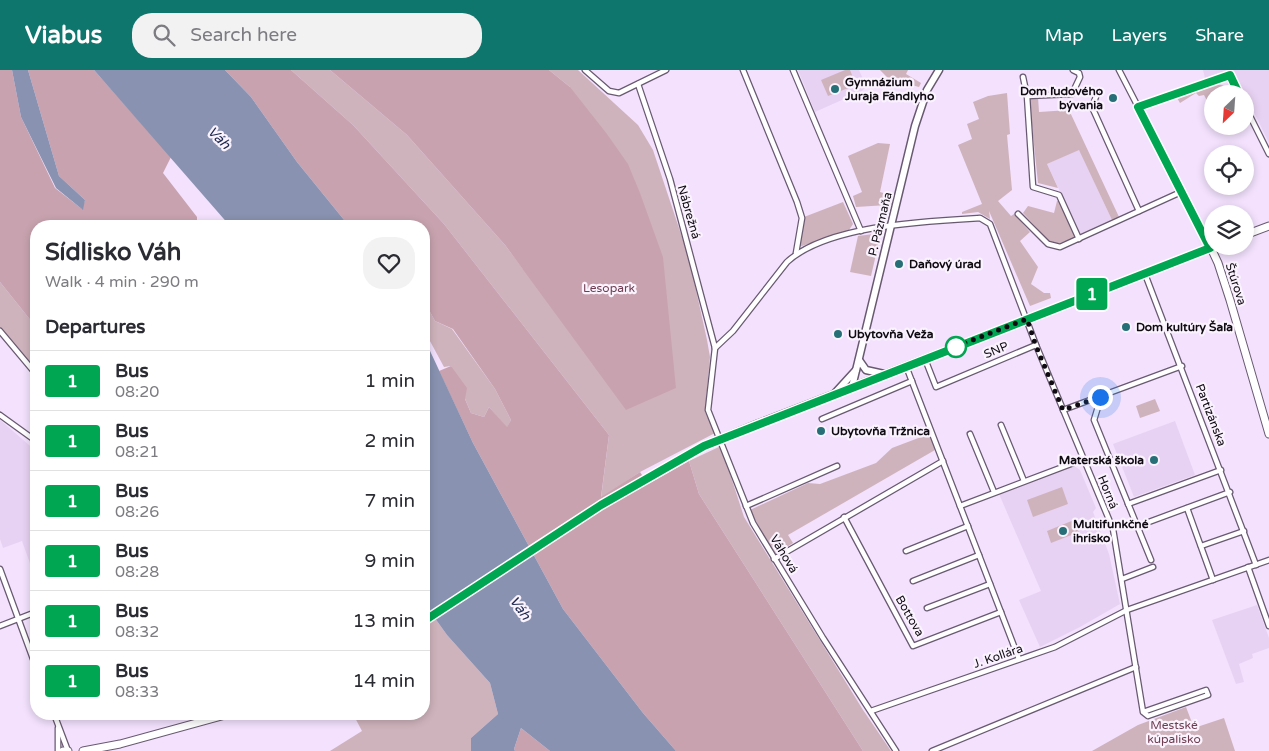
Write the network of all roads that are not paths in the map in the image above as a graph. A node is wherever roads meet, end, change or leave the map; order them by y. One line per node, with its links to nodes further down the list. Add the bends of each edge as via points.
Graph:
1 (585, 70): 11 (street, via 609,91 619,93)
2 (651, 70): 10 (street)
3 (666, 70): 10 (street)
4 (743, 70): 28 (street, via 802,218)
5 (793, 70): 23 (street)
6 (940, 70): 21 (main road, P. Pázmaňa, via 919,112)
7 (1074, 70): 14 (street, via 1080,77 1072,94)
8 (1119, 70): 15 (street, Štúrova)
9 (1022, 77): 14 (street)
10 (651, 78): 11 (street)
11 (638, 84): 36 (street, Nábrežná, via 670,179)
12 (1235, 85): 15 (street, via 1230,75)
13 (1097, 94): 19 (street, via 1092,107)
14 (1027, 96): 26 (street, via 1033,187 1059,196)
15 (1138, 107): 18 (street, Štúrova)
16 (1254, 124): 17 (street)
17 (1269, 154)
18 (1181, 192): 19 (street); 24 (street, Štúrova)
19 (1140, 211): 26 (street)
20 (1018, 214): 26 (street, via 1048,244 1060,247)
21 (891, 226): 23 (street, Horná); 31 (street, Horná, via 980,218 990,224); 38 (main road, P. Pázmaňa)
22 (1269, 226): 25 (main road)
23 (861, 231): 28 (street, Horná, via 820,242)
24 (1204, 232)
25 (1254, 232)
26 (1079, 238)
27 (1204, 251): 30 (main road, SNP)
28 (796, 253): 36 (street, via 776,273 733,331)
29 (1216, 255): 53 (main road, Štúrova)
30 (1145, 274): 32 (main road, SNP); 40 (street, Partizánska)
31 (1024, 310): 32 (street, Horná); 33 (street)
32 (1027, 319): 33 (main road, SNP); 35 (street, Horná)
33 (1018, 323): 37 (main road, SNP)
34 (0, 331): 41 (street)
35 (1036, 346): 37 (street, SNP, via 936,387); 48 (street, Horná)
36 (715, 348): 63 (street, Váhová, via 708,410)
37 (925, 359): 39 (main road, SNP)
38 (859, 360): 42 (main road, P. Pázmaňa); 43 (main road, via 872,373)
39 (906, 366): 43 (main road, SNP); 44 (street)
40 (1182, 366): 47 (street); 58 (street, Partizánska)
41 (30, 367)
42 (857, 369): 45 (main road, P. Pázmaňa); 46 (main road)
43 (888, 373): 45 (main road, SNP)
44 (912, 381): 50 (street); 56 (street)
45 (852, 387): 46 (main road, SNP)
46 (835, 393): 88 (main road, SNP, bridge, via 704,446 601,505)
47 (1100, 397): 48 (street); 62 (street, via 1094,420)
48 (1063, 410): 55 (street, Horná)
49 (0, 415): 54 (street)
50 (822, 419)
51 (1001, 425): 59 (street)
52 (970, 434): 60 (street)
53 (1269, 434)
54 (30, 437)
55 (1084, 459): 59 (street); 80 (street, Horná, via 1113,529)
56 (943, 461): 64 (street); 66 (street)
57 (837, 466): 63 (street)
58 (1221, 470): 61 (street, Partizánska); 62 (street)
59 (1024, 481): 60 (street)
60 (994, 492): 64 (street)
61 (1230, 492): 65 (street); 69 (street, Partizánska)
62 (1128, 504): 68 (street)
63 (746, 506): 73 (street, Váhová)
64 (960, 506): 67 (street)
65 (1187, 508): 68 (street); 70 (street)
66 (844, 517): 73 (street); 86 (street, Bottova, via 913,646)
67 (968, 526): 71 (street); 72 (street)
68 (1138, 526): 74 (street)
69 (1244, 531): 70 (street); 76 (street, Partizánska)
70 (1200, 546): 81 (street)
71 (906, 551)
72 (979, 555): 82 (street); 83 (street)
73 (774, 559): 95 (street, Váhová)
74 (1151, 560)
75 (1269, 560): 76 (street, J. Kollára)
76 (1256, 565): 78 (street, J. Kollára)
77 (1153, 567): 80 (street)
78 (1248, 567): 81 (street, J. Kollára); 91 (street)
79 (0, 568): 89 (street)
80 (1122, 579): 85 (street, Horná)
81 (1213, 580): 85 (street, J. Kollára)
82 (913, 581)
83 (990, 584): 84 (street); 86 (street)
84 (927, 608)
85 (1127, 610): 93 (street, J. Kollára, via 1055,647); 94 (street, Horná)
86 (1001, 612): 93 (street)
87 (30, 614): 89 (street)
88 (430, 618)
89 (18, 619): 90 (street); 92 (street)
90 (0, 626)
91 (1269, 626)
92 (30, 651)
93 (1019, 659): 95 (street, J. Kollára)
94 (1136, 667): 96 (street, Horná); 107 (street)
95 (871, 711): 106 (street, Váhová)
96 (1143, 712): 96 (street, via 1206,690 1208,695 1148,716)
97 (56, 720): 99 (street)
98 (201, 720): 100 (main road)
99 (58, 724): 101 (street); 103 (street)
100 (120, 744): 104 (main road); 105 (main road)
101 (58, 751)
102 (63, 751): 103 (main road)
103 (68, 751)
104 (83, 751)
105 (103, 751)
106 (896, 751)
107 (932, 751)

